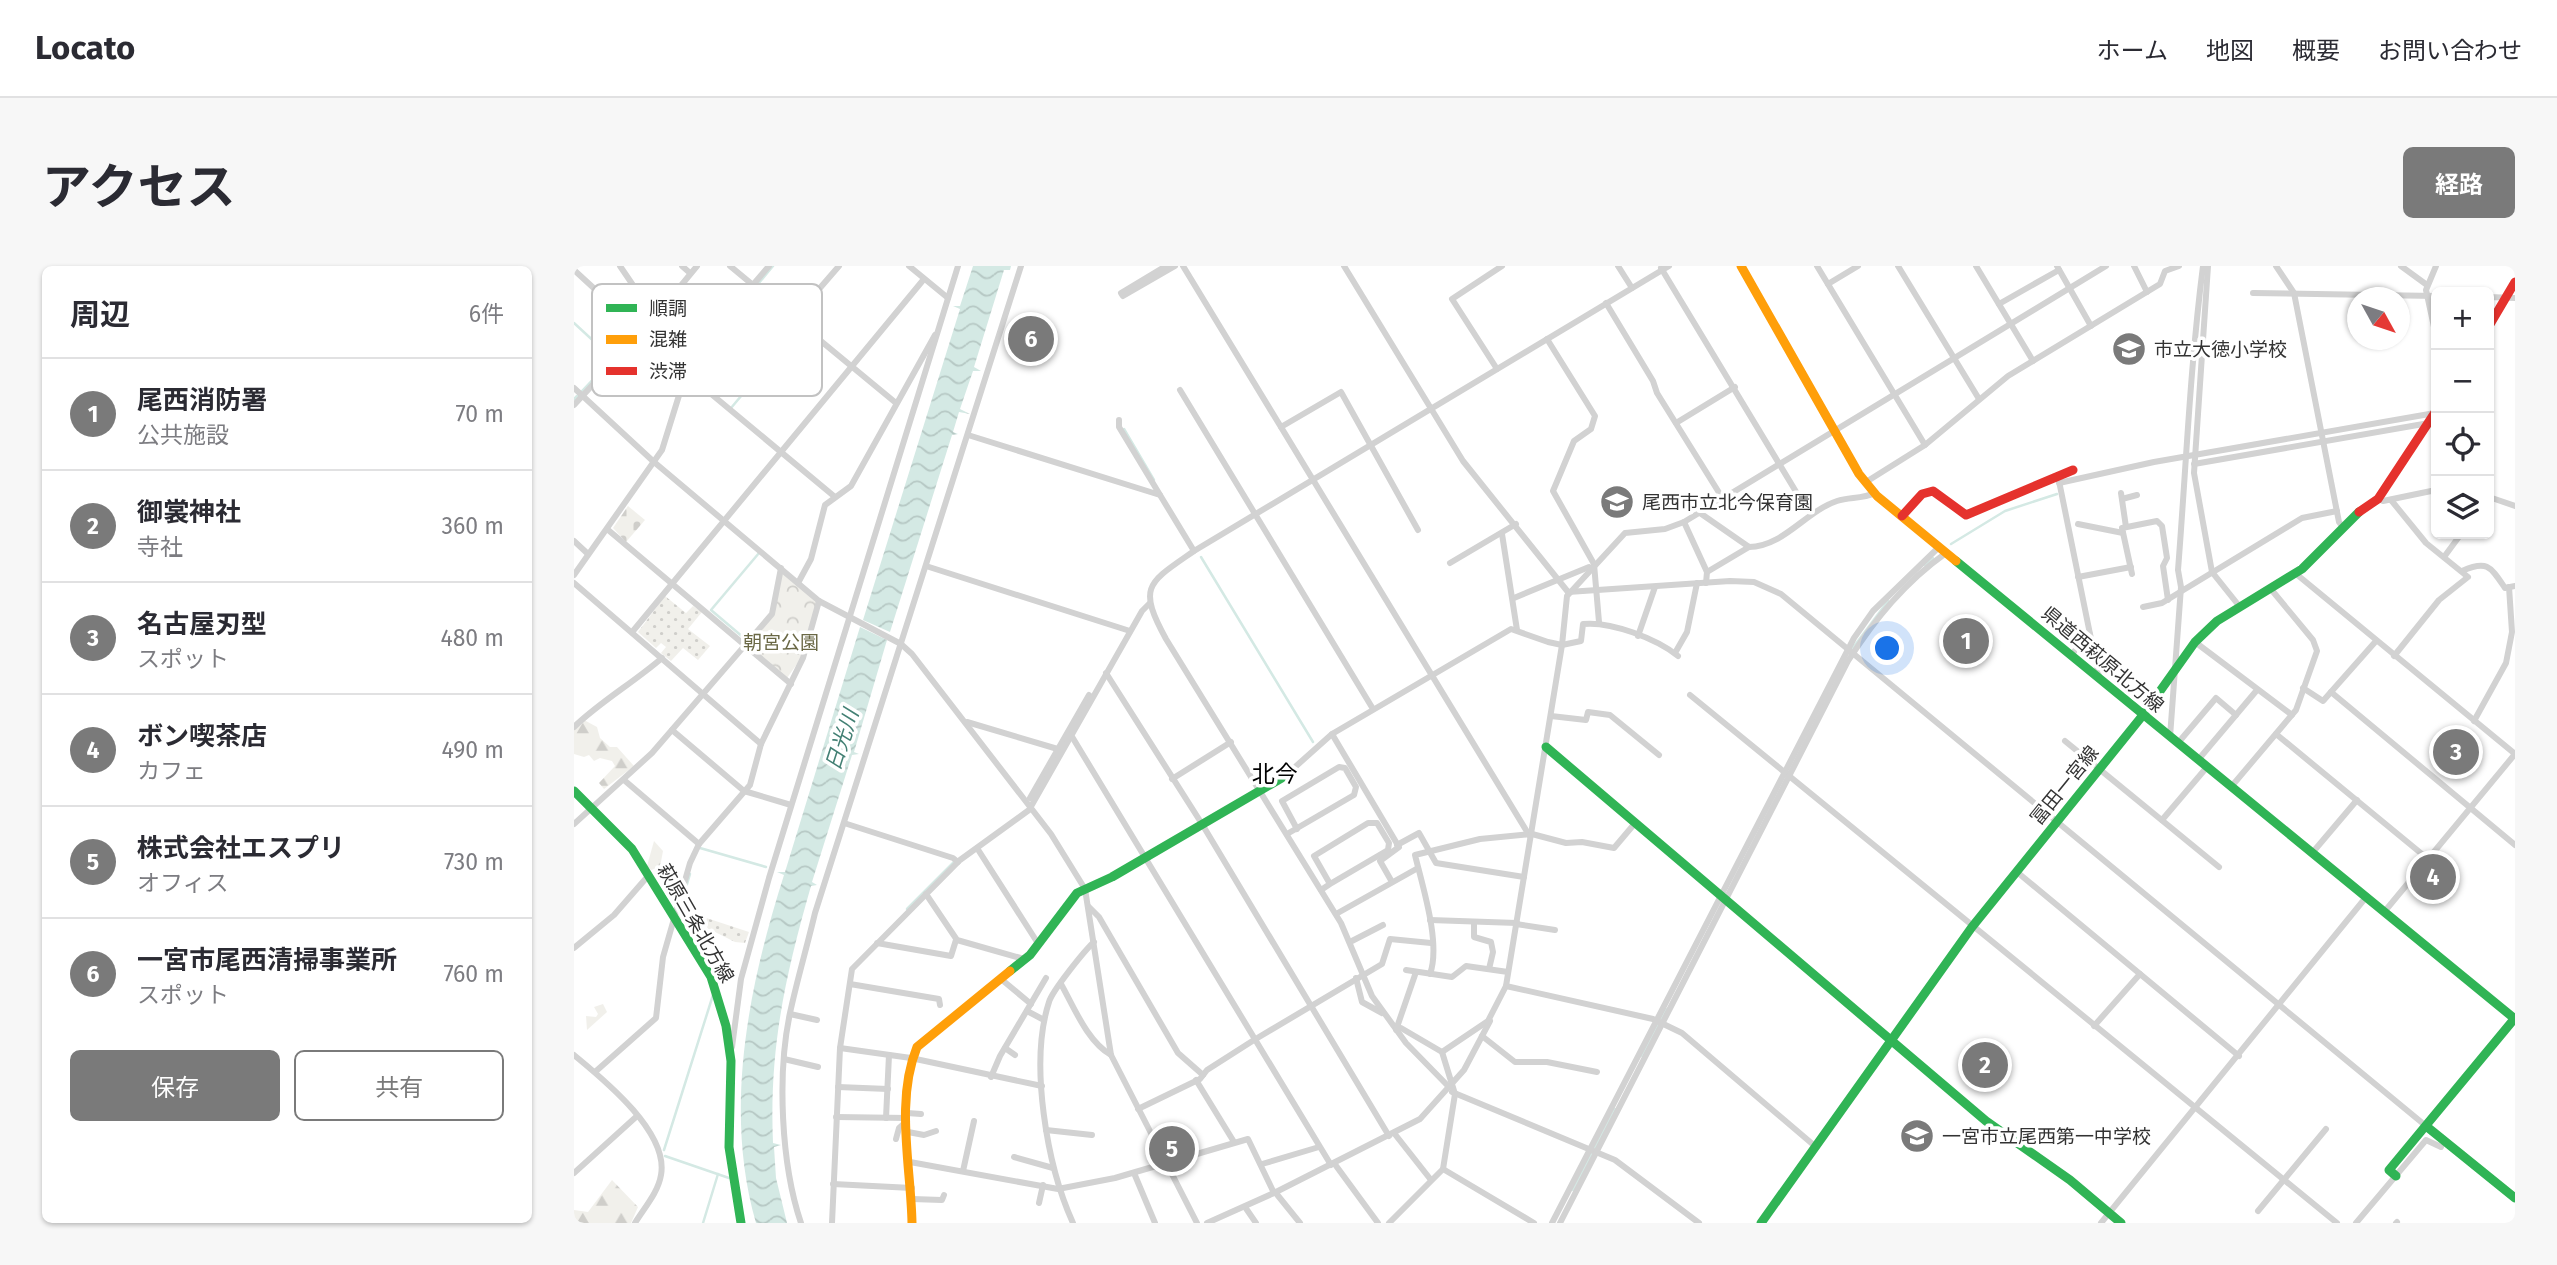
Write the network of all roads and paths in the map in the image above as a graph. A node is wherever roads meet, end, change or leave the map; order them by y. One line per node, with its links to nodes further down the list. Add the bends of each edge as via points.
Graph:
1 (620, 266): 35 (street)
2 (682, 266): 32 (street)
3 (697, 266): 32 (street)
4 (730, 266): 37 (street)
5 (769, 266): 37 (street)
6 (839, 266): 40 (street)
7 (909, 266): 33 (street)
8 (958, 266): 49 (street)
9 (1021, 266): 83 (street)
10 (1166, 266): 11 (street, via 1121,292 1123,296)
11 (1175, 266)
12 (1183, 266): 81 (street)
13 (1343, 266): 75 (street)
14 (1502, 266): 63 (street, via 1452,299)
15 (1618, 266): 42 (street)
16 (1741, 266): 82 (main road, 県道西萩原北方線)
17 (1817, 266): 38 (street)
18 (1858, 266): 38 (street)
19 (1898, 266): 60 (street)
20 (1976, 266): 52 (street)
21 (2106, 266): 43 (street)
22 (2134, 266): 44 (street)
23 (2179, 266): 44 (street, via 2165,271 2164,280)
24 (2203, 266): 89 (street)
25 (2208, 266): 88 (street)
26 (2276, 266): 46 (street)
27 (2400, 266): 39 (street)
28 (2436, 266): 39 (street)
29 (1664, 267): 42 (street); 65 (street)
30 (2058, 268): 43 (street); 52 (street)
31 (574, 270): 41 (street)
32 (691, 273): 36 (street)
33 (924, 278): 49 (street); 62 (street)
34 (2515, 282): 50 (main road)
35 (632, 284)
36 (682, 284)
37 (753, 284)
38 (1828, 284): 68 (street)
39 (2427, 285): 47 (street)
40 (822, 286)
41 (592, 287)
42 (1632, 288): 51 (street)
43 (2070, 288): 55 (street); 56 (street)
44 (2147, 292): 56 (street)
45 (2253, 293): 46 (street)
46 (2294, 293): 47 (street); 84 (street)
47 (2427, 296): 48 (street); 53 (street)
48 (2431, 296)
49 (948, 298): 57 (street)
50 (2511, 298): 54 (main road)
51 (1606, 303): 58 (street); 79 (street)
52 (1999, 304): 55 (street)
53 (2431, 314)
54 (2494, 320)
55 (2011, 325): 60 (street); 61 (street)
56 (2091, 326): 61 (street)
57 (937, 334): 73 (street); 156 (street)
58 (1547, 339): 63 (street); 129 (street, via 1595,416 1591,429 1574,441 1553,491)
59 (822, 342): 62 (street)
60 (1953, 359): 68 (street); 72 (street)
61 (2033, 361): 72 (street)
62 (852, 367): 73 (street); 87 (street)
63 (1497, 369): 75 (street)
64 (592, 385): 69 (street)
65 (1735, 387): 79 (street); 92 (street)
66 (574, 388): 69 (street)
67 (1180, 390): 110 (street)
68 (1895, 394): 82 (street); 85 (street)
69 (582, 396): 74 (street); 90 (street)
70 (679, 396): 90 (street, via 665,444)
71 (713, 396): 87 (street)
72 (1979, 399): 85 (street)
73 (896, 403): 102 (street, via 851,486)
74 (574, 405)
75 (1431, 409): 86 (street); 114 (street, via 1463,461)
76 (2431, 413): 84 (street)
77 (2435, 413): 80 (main road, 冨田一宮線)
78 (1119, 420): 99 (street)
79 (1676, 423): 103 (street)
80 (2429, 423): 84 (street); 104 (main road, 冨田一宮線)
81 (1281, 427): 86 (street, via 1341,392); 94 (street)
82 (1835, 430): 92 (street); 96 (main road, 県道西萩原北方線)
83 (968, 435): 99 (street); 130 (street)
84 (2322, 437): 88 (street); 91 (street); 108 (street)
85 (1925, 445): 96 (street)
86 (1369, 446): 94 (street); 118 (street)
87 (781, 453): 102 (street); 112 (street)
88 (2195, 455): 89 (street); 91 (street)
89 (2185, 457): 95 (street); 149 (street)
90 (654, 462): 112 (street); 117 (street)
91 (2194, 464): 134 (street)
92 (1779, 465): 100 (street); 103 (street)
93 (2073, 470): 95 (main road)
94 (1313, 479): 110 (street); 174 (street)
95 (2059, 479): 111 (main road, via 1966,516 1933,491 1922,494); 137 (street)
96 (1866, 482): 98 (main road, 県道西萩原北方線)
97 (2431, 491): 106 (street)
98 (1875, 493): 111 (main road, 県道西萩原北方線); 123 (street, via 1838,501 1773,541)
99 (1160, 495): 125 (street)
100 (1798, 495)
101 (2137, 495): 119 (street, via 2122,496)
102 (835, 497): 140 (street, via 822,510 811,559)
103 (1723, 499): 109 (street)
104 (2378, 499): 106 (street); 116 (main road, 冨田一宮線)
105 (2494, 499): 107 (street)
106 (2391, 500): 127 (street)
107 (2515, 506)
108 (2337, 511): 116 (street); 134 (street, via 2302,518)
109 (1700, 513): 113 (street); 123 (street)
110 (1256, 514): 125 (street); 182 (street)
111 (1902, 516): 124 (main road, 県道西萩原北方線)
112 (725, 520): 131 (street); 143 (street)
113 (1684, 522): 129 (street, via 1625,533); 133 (street)
114 (1516, 524): 120 (street); 138 (street)
115 (2078, 524): 119 (street)
116 (2342, 526): 135 (main road, 冨田一宮線, via 2314,559)
117 (607, 529): 126 (street); 143 (street)
118 (1418, 530)
119 (2124, 530): 137 (street, via 2132,570); 151 (street, via 2157,521 2162,526)
120 (1502, 534): 128 (street); 150 (street)
121 (2457, 539): 127 (street)
122 (574, 541): 126 (street)
123 (1749, 547): 133 (street)
124 (1943, 550): 168 (street, via 1873,611); 169 (main road, 県道西萩原北方線)
125 (1194, 551): 153 (street, via 1150,588)
126 (588, 554): 136 (street)
127 (2444, 557): 132 (street)
128 (1450, 563)
129 (1594, 564): 138 (street); 147 (street); 148 (street)
130 (926, 566): 158 (street); 166 (street)
131 (781, 568): 140 (street); 165 (street, via 772,614)
132 (2462, 571): 144 (street, via 2479,564 2488,567 2505,588); 170 (street, via 2469,577 2440,600)
133 (1707, 572): 142 (street)
134 (2212, 572): 149 (street); 155 (street)
135 (2295, 573): 146 (main road, 冨田一宮線); 163 (street)
136 (574, 575)
137 (2078, 577): 161 (street)
138 (1559, 580): 147 (street); 150 (street)
139 (574, 583): 160 (street)
140 (798, 583): 152 (street)
141 (1697, 583): 142 (street); 145 (street); 162 (street, via 1687,632 1676,655)
142 (1706, 583): 168 (street, via 1754,582 1768,587)
143 (672, 584): 160 (street); 165 (street)
144 (2512, 586): 187 (street, via 2512,632 2506,663)
145 (1655, 587): 148 (street); 162 (street)
146 (2270, 588): 155 (main road, 冨田一宮線); 177 (street, via 2313,640 2316,651)
147 (1568, 592): 148 (street); 167 (street)
148 (1596, 592): 157 (street)
149 (2180, 592): 151 (street); 172 (street)
150 (1514, 598): 159 (street)
151 (2168, 600): 154 (street)
152 (819, 601): 156 (street); 176 (street)
153 (1149, 604): 158 (street); 196 (street)
154 (2143, 607)
155 (2239, 607): 164 (main road, 冨田一宮線)
156 (849, 619): 166 (street); 214 (street)
157 (1599, 622): 162 (street); 167 (street, via 1584,624 1581,641)
158 (1128, 630): 173 (street); 199 (street)
159 (1517, 630): 167 (street); 174 (street, via 1511,629)
160 (633, 631): 171 (street)
161 (2090, 634): 169 (street); 175 (street)
162 (1638, 636)
163 (2376, 641): 170 (street); 179 (street)
164 (2194, 642): 172 (main road, 冨田一宮線); 178 (street)
165 (745, 644): 176 (street); 180 (street)
166 (901, 644): 188 (street); 221 (street)
167 (1562, 645): 186 (street)
168 (1851, 651): 205 (street); 220 (street)
169 (2071, 655): 175 (main road, 県道西萩原北方線)
170 (2394, 656): 187 (street)
171 (662, 658): 180 (street); 189 (street, via 600,702)
172 (2175, 668): 183 (main road, 冨田一宮線); 194 (street)
173 (1106, 673): 193 (street); 207 (street)
174 (1431, 675): 182 (street); 226 (street)
175 (2099, 678): 183 (main road, 県道西萩原北方線)
176 (791, 684): 197 (street)
177 (2303, 688): 179 (street, via 2323,701); 185 (street)
178 (2257, 690): 184 (street); 185 (street)
179 (2331, 692): 217 (street)
180 (703, 694): 190 (street); 197 (street)
181 (1690, 695): 205 (street)
182 (1373, 709): 191 (street)
183 (2143, 715): 194 (main road, 県道西萩原北方線); 204 (main road, 冨田一宮線)
184 (2236, 715): 194 (street, via 2216,698); 202 (street)
185 (2292, 715): 192 (street)
186 (1550, 716): 198 (street); 201 (street, via 1586,720 1588,712 1611,715)
187 (2474, 721): 200 (street)
188 (965, 722): 199 (street); 215 (street)
189 (574, 727)
190 (672, 730): 208 (street); 212 (street)
191 (1332, 734): 206 (street); 228 (street)
192 (2276, 734): 209 (street); 213 (street)
193 (1071, 736): 199 (street); 233 (street)
194 (2174, 740): 202 (main road, 県道西萩原北方線)
195 (2065, 741): 204 (street)
196 (1231, 742): 207 (street); 210 (street)
197 (761, 744): 212 (street, via 755,774)
198 (1546, 747): 219 (main road); 226 (street)
199 (1060, 750): 215 (street)
200 (2515, 754): 217 (street)
201 (1659, 755)
202 (2198, 760): 203 (main road, 県道西萩原北方線)
203 (2207, 767): 209 (main road, 県道西萩原北方線); 218 (street)
204 (2099, 770): 218 (street); 220 (main road, 冨田一宮線)
205 (1787, 773): 246 (street); 256 (street)
206 (1285, 776): 210 (main road)
207 (1172, 779): 223 (street)
208 (624, 780): 216 (street); 227 (street)
209 (2231, 787): 232 (main road, 県道西萩原北方線)
210 (1261, 790): 223 (main road); 225 (street)
211 (574, 791): 216 (main road, 萩原三条北方線)
212 (744, 791): 214 (street); 227 (street)
213 (2357, 800): 232 (street); 234 (street)
214 (791, 804): 305 (street, via 741,979)
215 (1029, 804): 230 (street); 243 (street)
216 (590, 807): 222 (street); 239 (main road, 萩原三条北方線, via 632,849)
217 (2471, 809): 229 (street); 234 (street)
218 (2162, 820): 236 (street)
219 (1636, 822): 226 (street, via 1614,848); 246 (main road)
220 (2057, 822): 238 (main road, 冨田一宮線); 280 (street)
221 (844, 823): 235 (street); 284 (street)
222 (574, 824)
223 (1202, 824): 233 (main road); 281 (street)
224 (1297, 828): 224 (street, via 1354,795 1356,787 1345,768 1339,767 1282,801); 225 (street)
225 (1287, 834): 244 (street)
226 (1530, 835): 231 (street, via 1480,839); 240 (street)
227 (699, 844): 251 (street)
228 (1397, 845): 231 (street, via 1419,833); 241 (street, via 1396,852 1380,861)
229 (2515, 845)
230 (977, 848): 235 (street); 263 (street)
231 (1430, 851): 237 (street, via 1415,855); 240 (street, via 1436,863)
232 (2313, 852): 247 (main road, 県道西萩原北方線)
233 (1144, 858): 243 (main road); 293 (street)
234 (2428, 859): 249 (street)
235 (958, 862): 245 (street)
236 (2220, 867)
237 (1418, 868): 241 (street); 252 (street)
238 (2017, 872): 256 (main road, 冨田一宮線); 272 (street)
239 (648, 876): 251 (main road, 萩原三条北方線); 264 (street, via 614,915)
240 (1524, 877): 254 (street)
241 (1392, 882): 250 (street)
242 (1330, 884): 242 (street, via 1388,850 1389,843 1377,823 1368,823 1314,856); 244 (street)
243 (1084, 889): 248 (street); 263 (main road, via 1069,901)
244 (1321, 890): 250 (street)
245 (926, 894): 258 (street); 261 (street)
246 (1724, 896): 289 (street); 294 (main road)
247 (2367, 897): 249 (main road, 県道西萩原北方線); 280 (street)
248 (1088, 906): 259 (street); 309 (street, via 1178,1053)
249 (2385, 911): 286 (main road, 県道西萩原北方線)
250 (1336, 914): 260 (street)
251 (673, 915): 305 (main road, 萩原三条北方線, via 711,977); 307 (street, via 656,1018)
252 (1430, 920): 253 (street); 262 (street)
253 (1474, 922): 254 (street); 266 (street, via 1474,937 1491,942)
254 (1516, 924): 257 (street); 269 (street)
255 (1383, 925): 260 (street)
256 (1972, 927): 290 (street); 294 (main road, 冨田一宮線)
257 (1555, 930)
258 (956, 940): 261 (street, via 951,956); 265 (street)
259 (1094, 942): 277 (street); 301 (street)
260 (1350, 942): 270 (street)
261 (877, 943): 276 (street, via 852,969)
262 (1432, 943): 270 (street, via 1390,939 1382,964); 271 (street, via 1436,963)
263 (1039, 945): 265 (main road)
264 (574, 948)
265 (1026, 959): 275 (main road)
266 (1489, 969): 269 (street); 271 (street, via 1466,967 1452,977)
267 (1406, 970): 268 (street)
268 (1416, 972): 271 (street); 291 (street)
269 (1508, 972): 278 (street)
270 (1363, 974): 274 (street); 285 (street)
271 (1430, 974)
272 (2140, 974): 290 (street); 302 (street)
273 (1046, 978): 283 (street)
274 (1356, 978): 281 (street); 285 (street, via 1362,1002)
275 (1001, 979): 283 (street); 303 (main road, via 917,1046)
276 (850, 984): 279 (street, via 939,999); 295 (street)
277 (1061, 984): 288 (street, via 1051,995); 301 (street, via 1091,1036)
278 (1506, 986): 282 (street); 289 (street)
279 (940, 1005)
280 (2279, 1005): 302 (street); 325 (street)
281 (1311, 1006): 293 (street); 331 (street)
282 (1498, 1006): 292 (street); 297 (street, via 1476,1031)
283 (1029, 1007): 288 (street); 296 (street)
284 (790, 1014): 287 (street); 304 (street)
285 (1384, 1015): 291 (street)
286 (2515, 1018): 325 (main road)
287 (817, 1020)
288 (1044, 1020): 312 (street)
289 (1660, 1022): 335 (street, via 1682,1033); 337 (street)
290 (2094, 1026): 317 (street)
291 (1396, 1030): 297 (street, via 1401,1028); 314 (street)
292 (1482, 1037): 308 (street, via 1515,1062 1547,1062); 314 (street)
293 (1254, 1040): 309 (street); 334 (street)
294 (1893, 1041): 335 (main road, 冨田一宮線); 361 (main road, via 1986,1121)
295 (840, 1048): 299 (street); 313 (street)
296 (1004, 1048): 300 (street); 310 (street)
297 (1442, 1052): 314 (street)
298 (574, 1055): 307 (street)
299 (889, 1055): 303 (street); 315 (street)
300 (1015, 1055)
301 (1111, 1055): 318 (street)
302 (2239, 1056): 317 (street)
303 (911, 1058): 310 (street); 323 (main road)
304 (784, 1059): 306 (street); 364 (street, via 786,1144)
305 (732, 1061): 363 (main road, 萩原三条北方線, via 729,1147)
306 (818, 1067)
307 (595, 1072): 320 (street)
308 (1597, 1072)
309 (1203, 1074): 311 (street)
310 (991, 1077): 312 (street)
311 (1196, 1080): 318 (street); 333 (street)
312 (1042, 1086): 327 (street)
313 (838, 1087): 315 (street); 321 (street)
314 (1449, 1087): 316 (street); 331 (street, via 1426,1114)
315 (888, 1089): 322 (street)
316 (1455, 1094): 337 (street); 344 (street)
317 (2194, 1108): 349 (street); 361 (street)
318 (1138, 1109): 340 (street)
319 (920, 1114): 323 (street)
320 (638, 1116): 346 (street); 362 (street, via 660,1154 662,1172)
321 (836, 1117): 322 (street); 351 (street)
322 (886, 1118): 323 (street)
323 (907, 1118): 329 (main road); 332 (street)
324 (974, 1121): 345 (street)
325 (2426, 1126): 348 (main road, via 2389,1170); 357 (main road)
326 (2326, 1129): 349 (street)
327 (1046, 1130): 330 (street); 343 (street)
328 (936, 1131): 329 (street, via 924,1135)
329 (908, 1132): 339 (main road)
330 (1092, 1135)
331 (1391, 1135): 342 (street); 350 (street)
332 (896, 1139)
333 (1234, 1142): 340 (street); 341 (street, via 1248,1139)
334 (1319, 1146): 341 (street); 342 (street)
335 (1816, 1147): 379 (main road, 冨田一宮線)
336 (2441, 1147): 348 (street, via 2426,1139)
337 (1593, 1151): 376 (street); 377 (street); 378 (street, via 1625,1166)
338 (1014, 1157): 343 (street)
339 (910, 1162): 345 (street); 355 (main road)
340 (1165, 1163): 347 (street); 369 (street)
341 (1262, 1164): 354 (street)
342 (1332, 1164): 354 (street); 373 (street)
343 (1053, 1168): 353 (street)
344 (1443, 1169): 350 (street); 375 (street)
345 (963, 1171): 352 (street)
346 (574, 1173)
347 (1134, 1173): 353 (street); 368 (street)
348 (2396, 1176): 383 (street)
349 (2284, 1179): 360 (street); 382 (street)
350 (1431, 1180): 374 (street)
351 (833, 1184): 355 (street); 365 (street)
352 (1043, 1185): 353 (street); 358 (street)
353 (1058, 1189): 367 (street)
354 (1274, 1193): 359 (street); 372 (street)
355 (912, 1194): 356 (street, via 942,1200); 366 (main road)
356 (944, 1195)
357 (2515, 1198)
358 (1039, 1203)
359 (1245, 1207): 370 (street); 371 (street)
360 (2258, 1211)
361 (2109, 1213): 380 (street); 381 (main road)
362 (635, 1223)
363 (741, 1223)
364 (801, 1223)
365 (832, 1223)
366 (912, 1223)
367 (1073, 1223)
368 (1155, 1223)
369 (1198, 1223)
370 (1207, 1223)
371 (1256, 1223)
372 (1300, 1223)
373 (1378, 1223)
374 (1389, 1223)
375 (1534, 1223)
376 (1552, 1223)
377 (1560, 1223)
378 (1699, 1223)
379 (1760, 1223)
380 (2101, 1223)
381 (2121, 1223)
382 (2337, 1223)
383 (2356, 1223)

